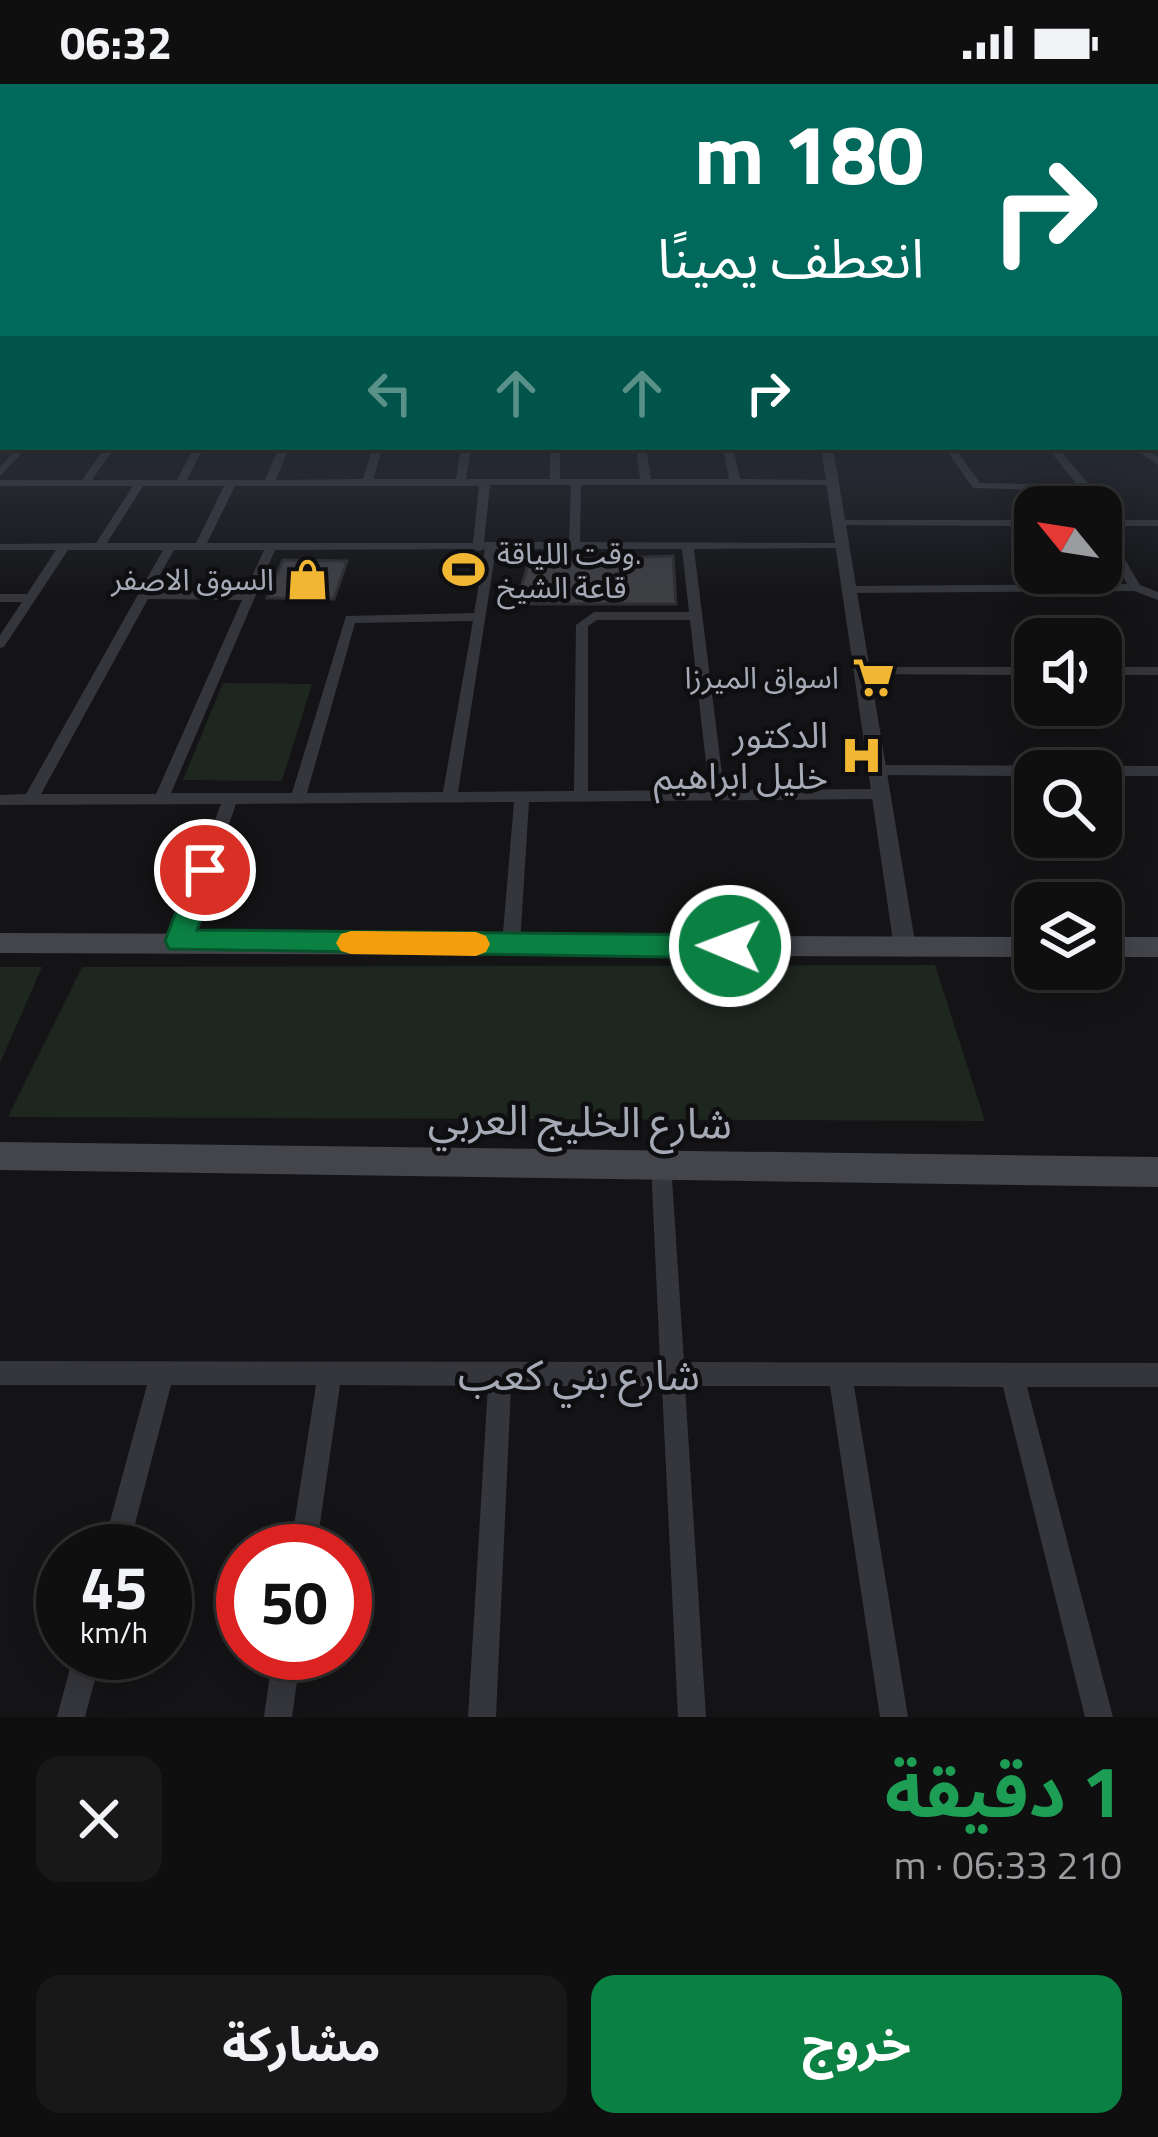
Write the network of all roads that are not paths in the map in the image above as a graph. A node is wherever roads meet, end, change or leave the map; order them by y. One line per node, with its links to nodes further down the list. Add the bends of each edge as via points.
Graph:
1 (19, 450): 13 (street)
2 (108, 450): 24 (street)
3 (198, 450): 26 (street)
4 (283, 450): 14 (street)
5 (376, 450): 15 (street)
6 (466, 450): 16 (street)
7 (554, 450): 18 (street)
8 (641, 450): 20 (street)
9 (729, 450): 21 (street)
10 (828, 450): 22 (street)
11 (952, 450): 29 (street, via 977,486)
12 (1054, 450): 28 (street)
13 (0, 473)
14 (269, 482): 15 (street); 27 (street)
15 (367, 482): 16 (street)
16 (461, 482): 17 (street)
17 (485, 482): 18 (street); 41 (street)
18 (554, 482): 19 (street)
19 (576, 482): 20 (street); 42 (street)
20 (646, 482): 21 (street)
21 (735, 482): 22 (street)
22 (833, 482): 30 (street)
23 (0, 483): 24 (street)
24 (85, 483): 25 (street)
25 (140, 483): 26 (street); 37 (street)
26 (180, 483): 27 (street)
27 (231, 483): 39 (street)
28 (1083, 486)
29 (1014, 487)
30 (839, 523): 31 (street); 34 (street)
31 (1014, 523)
32 (1122, 523): 33 (street)
33 (1158, 523)
34 (843, 545): 43 (street); 46 (street)
35 (0, 547): 36 (street)
36 (64, 547): 37 (street); 51 (street)
37 (99, 547): 38 (street)
38 (170, 547): 39 (street); 47 (street)
39 (200, 547): 40 (street)
40 (271, 547): 41 (street); 48 (street)
41 (484, 548): 42 (street); 53 (street)
42 (574, 548): 43 (street)
43 (688, 548): 52 (street)
44 (1122, 564): 45 (street)
45 (1135, 587): 46 (street); 49 (street)
46 (851, 590): 55 (street)
47 (145, 595): 48 (street); 70 (street)
48 (249, 596): 68 (street)
49 (1158, 596)
50 (0, 598): 51 (street)
51 (31, 598): 54 (street)
52 (694, 616): 62 (street); 64 (street, via 594,616 582,625)
53 (479, 617): 65 (street); 67 (street, via 350,620)
54 (0, 644)
55 (864, 670): 56 (street); 59 (street)
56 (1014, 671)
57 (1122, 671): 58 (street)
58 (1158, 671)
59 (880, 770): 60 (street); 61 (street)
60 (1158, 771)
61 (884, 794): 62 (street); 77 (street)
62 (717, 795): 64 (street)
63 (522, 796): 64 (street); 65 (street); 73 (street)
64 (581, 796)
65 (450, 797): 67 (street)
66 (231, 798): 67 (street); 68 (street); 71 (street)
67 (298, 798)
68 (161, 799): 70 (street)
69 (0, 800): 70 (street)
70 (31, 800)
71 (179, 941): 72 (main road); 73 (main road)
72 (0, 943)
73 (511, 944): 77 (main road)
74 (1014, 947): 77 (main road)
75 (1122, 947): 76 (main road)
76 (1158, 947)
77 (905, 948)
78 (0, 1156): 79 (main road, شارع الخليج العربي)
79 (661, 1163): 80 (main road, شارع الخليج العربي); 85 (street)
80 (1158, 1172)
81 (0, 1373): 82 (street, شارع بني كعب)
82 (162, 1373): 83 (street, شارع بني كعب); 89 (street)
83 (330, 1374): 84 (street, شارع بني كعب); 90 (street)
84 (500, 1374): 85 (street, شارع بني كعب); 95 (street)
85 (670, 1374): 86 (street, شارع بني كعب); 96 (street)
86 (840, 1374): 87 (street, شارع بني كعب); 97 (street)
87 (1012, 1374): 88 (street, شارع بني كعب); 98 (street)
88 (1158, 1375)
89 (122, 1524)
90 (307, 1524)
91 (81, 1680): 93 (street)
92 (283, 1680): 94 (street)
93 (71, 1717)
94 (278, 1717)
95 (482, 1717)
96 (692, 1717)
97 (895, 1717)
98 (1099, 1717)

